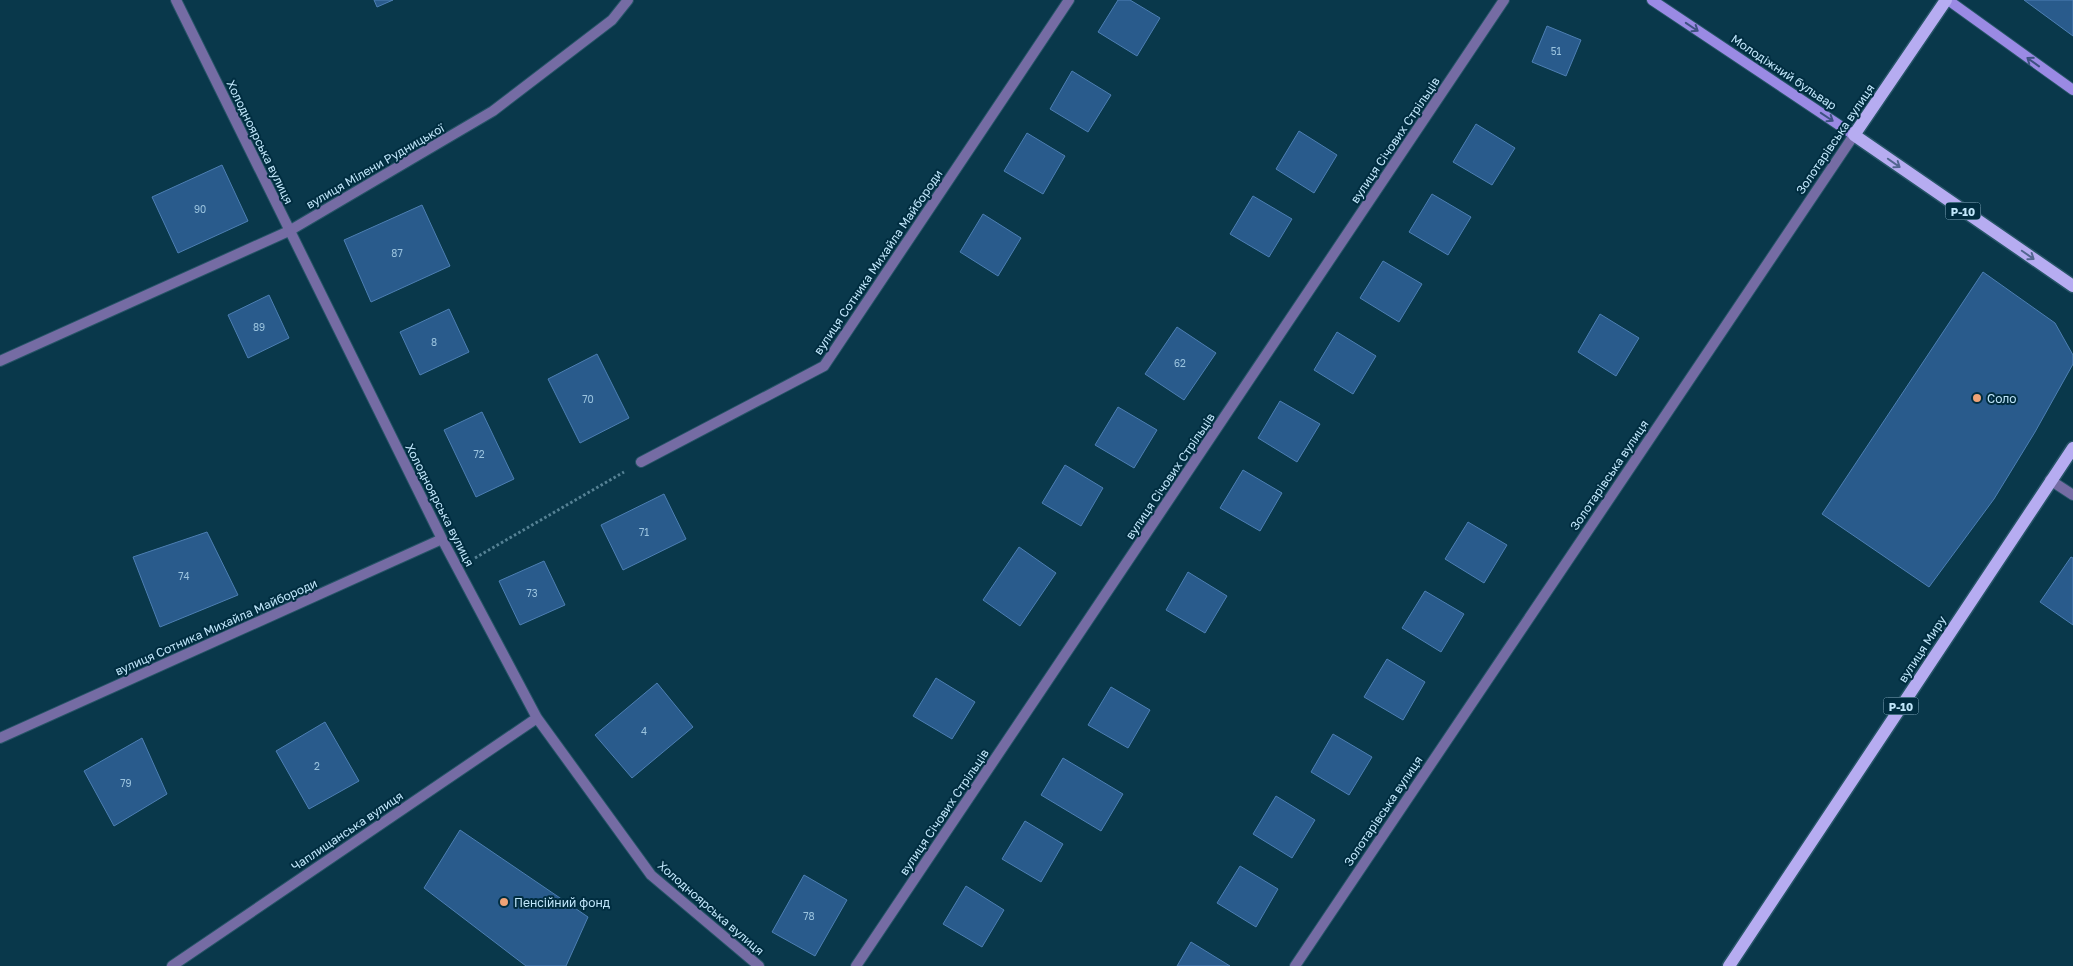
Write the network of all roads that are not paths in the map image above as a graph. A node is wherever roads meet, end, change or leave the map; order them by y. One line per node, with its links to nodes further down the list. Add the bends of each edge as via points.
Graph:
1 (176, 0): 9 (street, Холодноярська вулиця)
2 (628, 0): 9 (street, вулиця Мілени Рудницької, via 612,20 493,111)
3 (1069, 0): 13 (street, вулиця Сотника Михайла Майбороди, via 824,366)
4 (1504, 0): 21 (street, вулиця Січових Стрільців)
5 (1652, 0): 8 (main road, Молодіжний бульвар, one-way to 8)
6 (1947, 0): 7 (main road, one-way to 6); 8 (main road, Золотарівська вулиця)
7 (2073, 90)
8 (1854, 135): 10 (main road, Молодіжний бульвар / Р-10, one-way to 10); 22 (street, Золотарівська вулиця)
9 (289, 231): 11 (street, вулиця Мілени Рудницької); 16 (street, Холодноярська вулиця)
10 (2073, 286)
11 (0, 361)
12 (2073, 448): 14 (main road, вулиця Миру / Р-10)
13 (641, 462)
14 (2050, 480): 15 (street); 23 (main road, вулиця Миру / Р-10)
15 (2073, 495)
16 (442, 539): 17 (street, Холодноярська вулиця); 18 (street, вулиця Сотника Михайла Майбороди)
17 (537, 718): 19 (street, Чаплищанська вулиця); 20 (street, Холодноярська вулиця, via 651,875)
18 (0, 738)
19 (172, 966)
20 (759, 966)
21 (856, 966)
22 (1295, 966)
23 (1729, 966)

